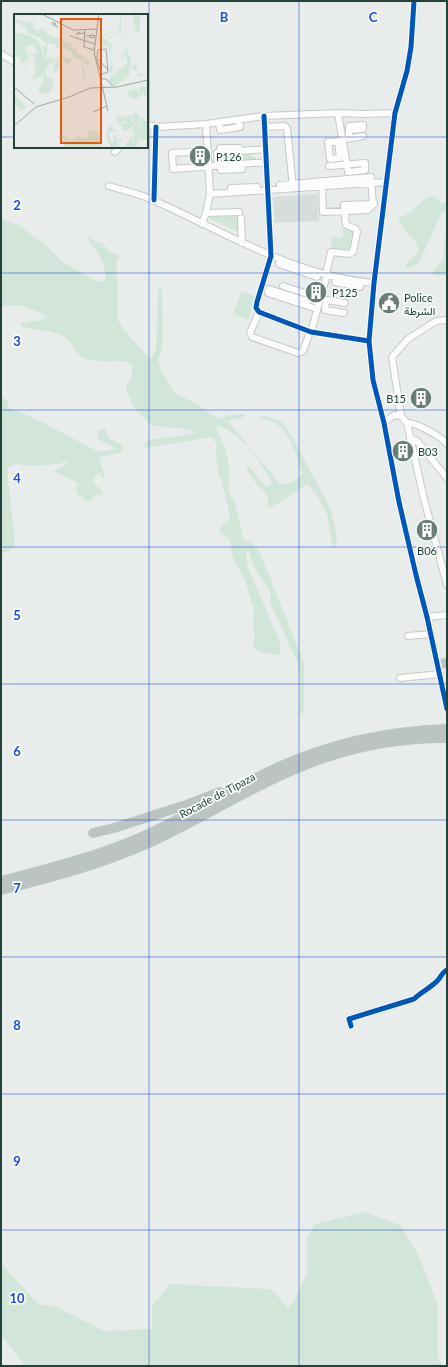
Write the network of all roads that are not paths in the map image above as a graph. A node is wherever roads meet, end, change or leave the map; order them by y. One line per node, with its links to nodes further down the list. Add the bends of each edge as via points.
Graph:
1 (414, 1): 5 (street, via 411,47)
2 (1, 54): 3 (street)
3 (14, 61)
4 (338, 113): 5 (street); 6 (street); 13 (street)
5 (395, 113): 21 (street)
6 (264, 116): 7 (street); 10 (street)
7 (206, 124): 9 (street); 15 (street)
8 (148, 125): 9 (street)
9 (156, 127): 28 (street)
10 (265, 127): 14 (street); 24 (street, via 287,128)
11 (349, 130): 13 (street)
12 (363, 136): 13 (street)
13 (341, 140): 17 (street); 17 (street, via 347,164)
14 (266, 149): 16 (street); 19 (street, via 241,152 241,148 220,148)
15 (208, 151): 18 (street); 18 (street, via 172,153 173,169)
16 (267, 162): 19 (street, via 242,164 242,169 221,170); 26 (street)
17 (337, 162): 20 (street)
18 (209, 166): 19 (street); 27 (street)
19 (220, 166)
20 (329, 166)
21 (386, 182): 22 (street); 35 (street)
22 (372, 183): 24 (street, via 371,177); 25 (street); 29 (street, via 374,204 344,205)
23 (109, 186): 28 (street)
24 (293, 186): 25 (street); 26 (street)
25 (322, 186): 29 (street, via 323,212)
26 (268, 190): 27 (street); 33 (street)
27 (210, 194): 30 (street)
28 (154, 200): 31 (street)
29 (345, 211): 34 (street, via 346,225 357,232 353,252 331,252)
30 (206, 213): 31 (street); 32 (street, via 240,215)
31 (202, 224): 32 (street)
32 (242, 243): 33 (street)
33 (271, 256): 34 (street); 39 (street)
34 (326, 274): 35 (street); 38 (street)
35 (374, 283): 47 (street)
36 (283, 286): 38 (street)
37 (345, 303): 41 (street, via 326,300)
38 (319, 304): 40 (street); 41 (street); 46 (street)
39 (256, 305): 42 (street); 44 (street)
40 (306, 305): 40 (street, via 268,293 269,289 307,301)
41 (326, 306): 43 (street, via 325,310)
42 (259, 312): 44 (street); 46 (street)
43 (344, 313)
44 (256, 319): 46 (street, via 251,336 297,353 301,353)
45 (447, 320): 48 (street, via 436,321 408,339 392,357)
46 (310, 332): 47 (street)
47 (369, 341): 49 (street, via 373,380)
48 (401, 416): 49 (street, via 394,415); 50 (street)
49 (384, 423): 56 (street, via 399,502)
50 (407, 423): 51 (street); 52 (street, via 412,422 433,433)
51 (410, 438): 53 (street, via 417,441); 54 (street)
52 (447, 444)
53 (447, 478)
54 (447, 585)
55 (447, 615): 56 (street)
56 (428, 617): 57 (street)
57 (431, 634): 58 (street); 59 (street)
58 (408, 636)
59 (442, 668): 60 (street); 61 (street)
60 (400, 678)
61 (447, 709)
62 (447, 729): 64 (highway, Rocade de Tipaza, via 419,730 360,739 327,748 275,769)
63 (447, 738): 67 (highway, Rocade de Tipaza, via 422,738 382,744 317,760 116,857 80,870)
64 (241, 787): 65 (highway); 66 (highway, Rocade de Tipaza, via 111,850)
65 (93, 833)
66 (1, 881)
67 (1, 890)
68 (447, 970): 69 (street, via 414,999 349,1019)
69 (351, 1026)

